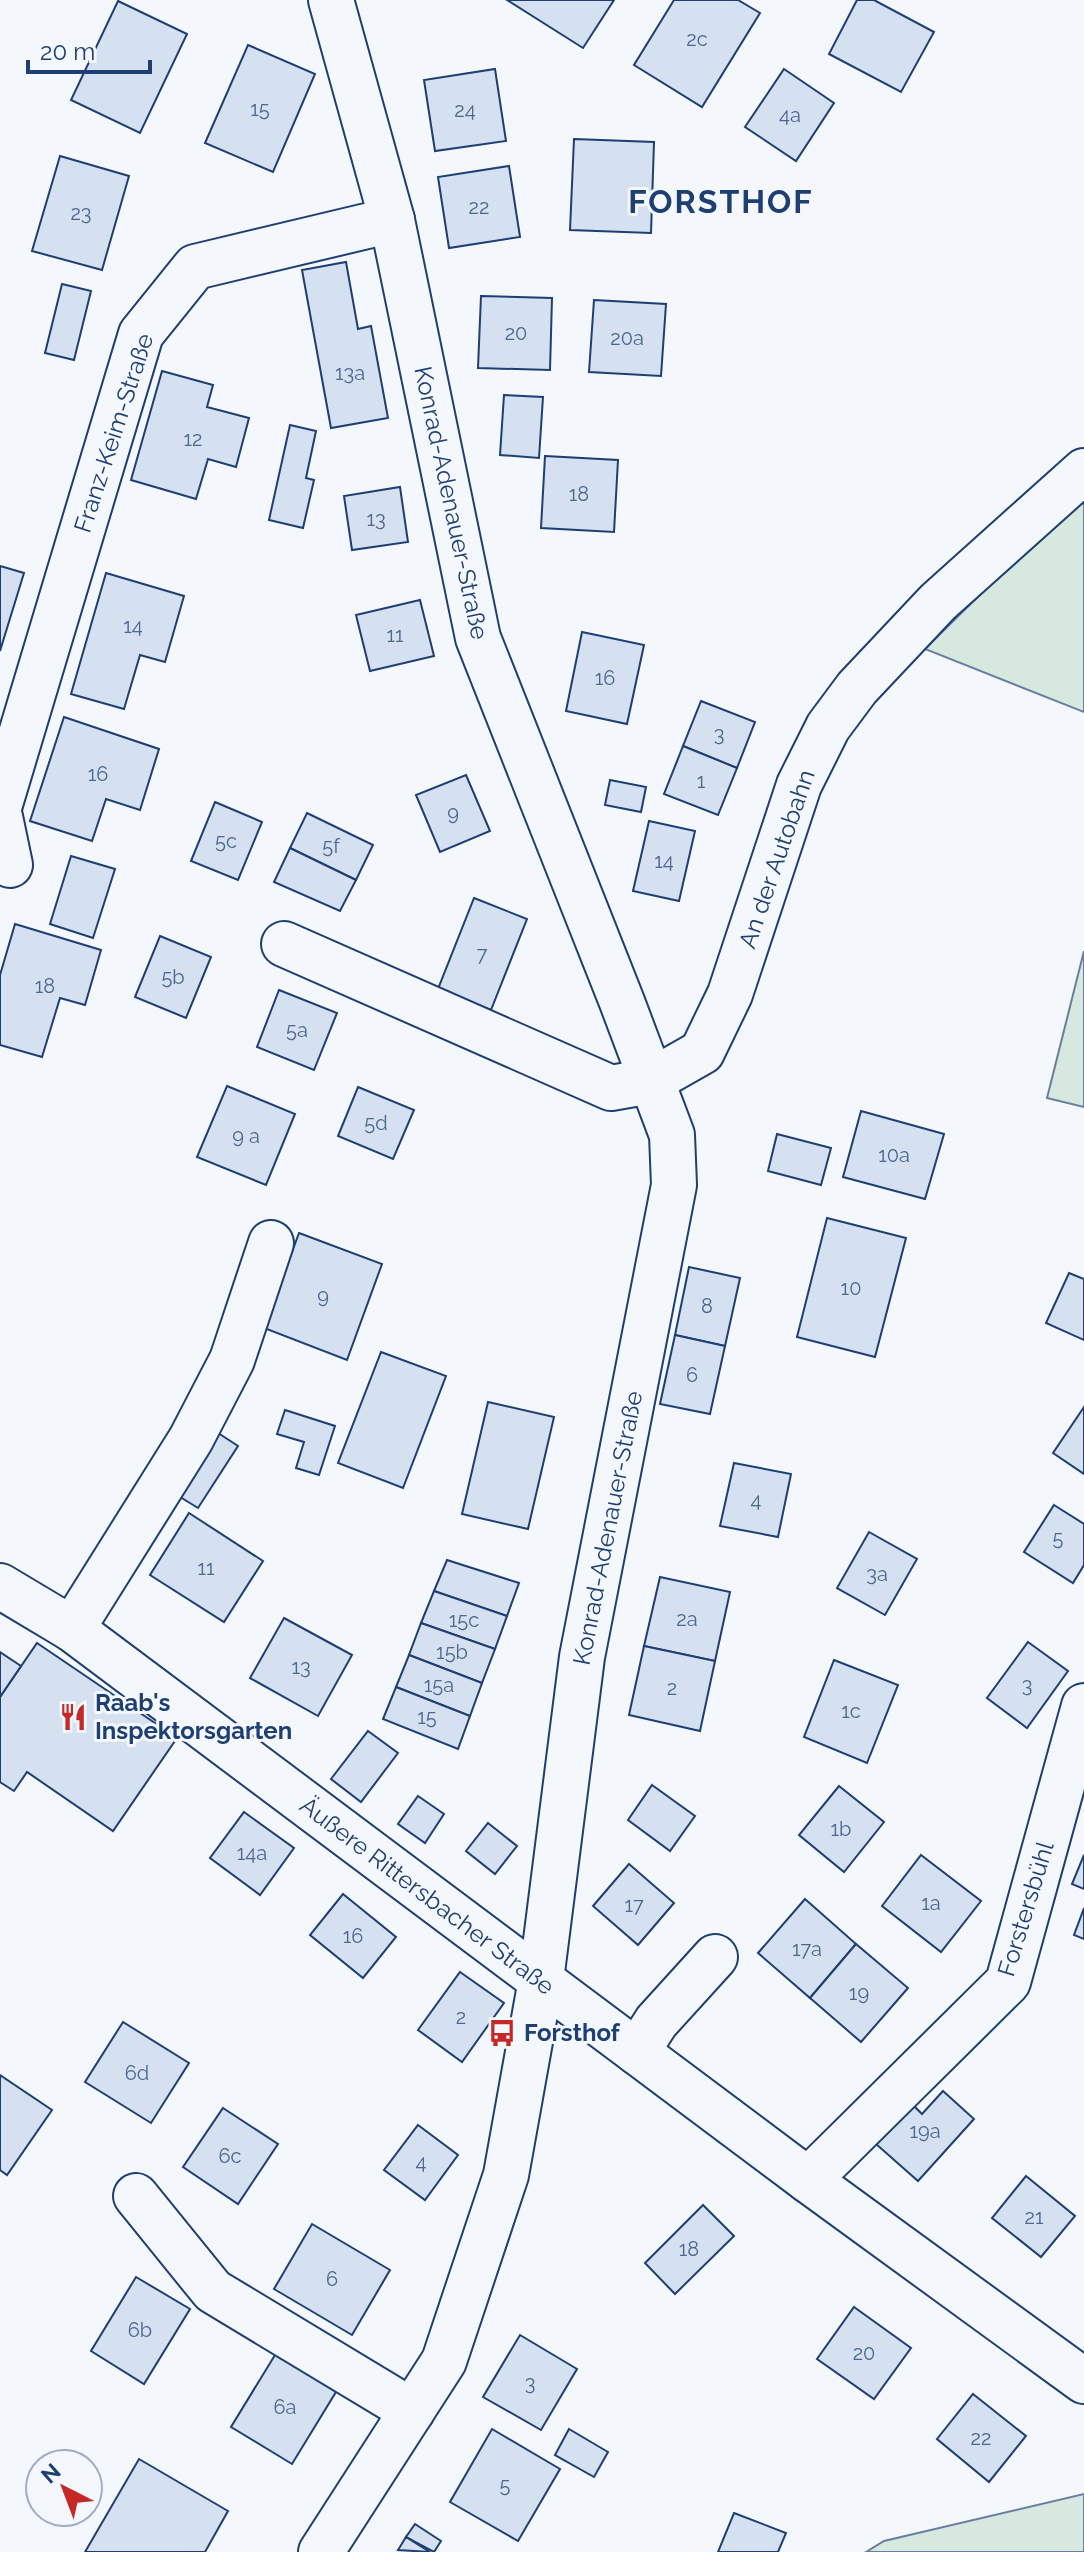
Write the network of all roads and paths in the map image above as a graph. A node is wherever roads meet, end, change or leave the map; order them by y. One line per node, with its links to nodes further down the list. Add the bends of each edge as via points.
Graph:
1 (331, 0): 2 (street, Konrad-Adenauer-Straße)
2 (392, 220): 4 (street, Franz-Keim-Straße, via 195,267 141,334); 8 (street, Konrad-Adenauer-Straße, via 478,638)
3 (1084, 471): 8 (street, An der Autobahn, via 938,602 828,727 799,785 730,994 702,1052)
4 (0, 804)
5 (0, 817): 6 (street)
6 (10, 865)
7 (284, 944): 8 (street, via 611,1088)
8 (651, 1081): 14 (street, Konrad-Adenauer-Straße, via 672,1135 674,1185 582,1657)
9 (271, 1243): 11 (street, via 232,1360 191,1439)
10 (0, 1586): 11 (street, Äußere Rittersbacher Straße)
11 (72, 1629): 14 (street, Äußere Rittersbacher Straße)
12 (1084, 1706): 16 (street, Forstersbühl, via 1008,1982)
13 (715, 1957): 15 (street, via 656,2022)
14 (541, 1980): 15 (street, Äußere Rittersbacher Straße); 19 (street, Konrad-Adenauer-Straße, via 506,2175 444,2361)
15 (637, 2052): 16 (street, Äußere Rittersbacher Straße)
16 (808, 2180): 18 (street, Äußere Rittersbacher Straße)
17 (136, 2196): 19 (street, via 213,2291)
18 (1084, 2381)
19 (412, 2411): 20 (street, Konrad-Adenauer-Straße)
20 (321, 2552)

